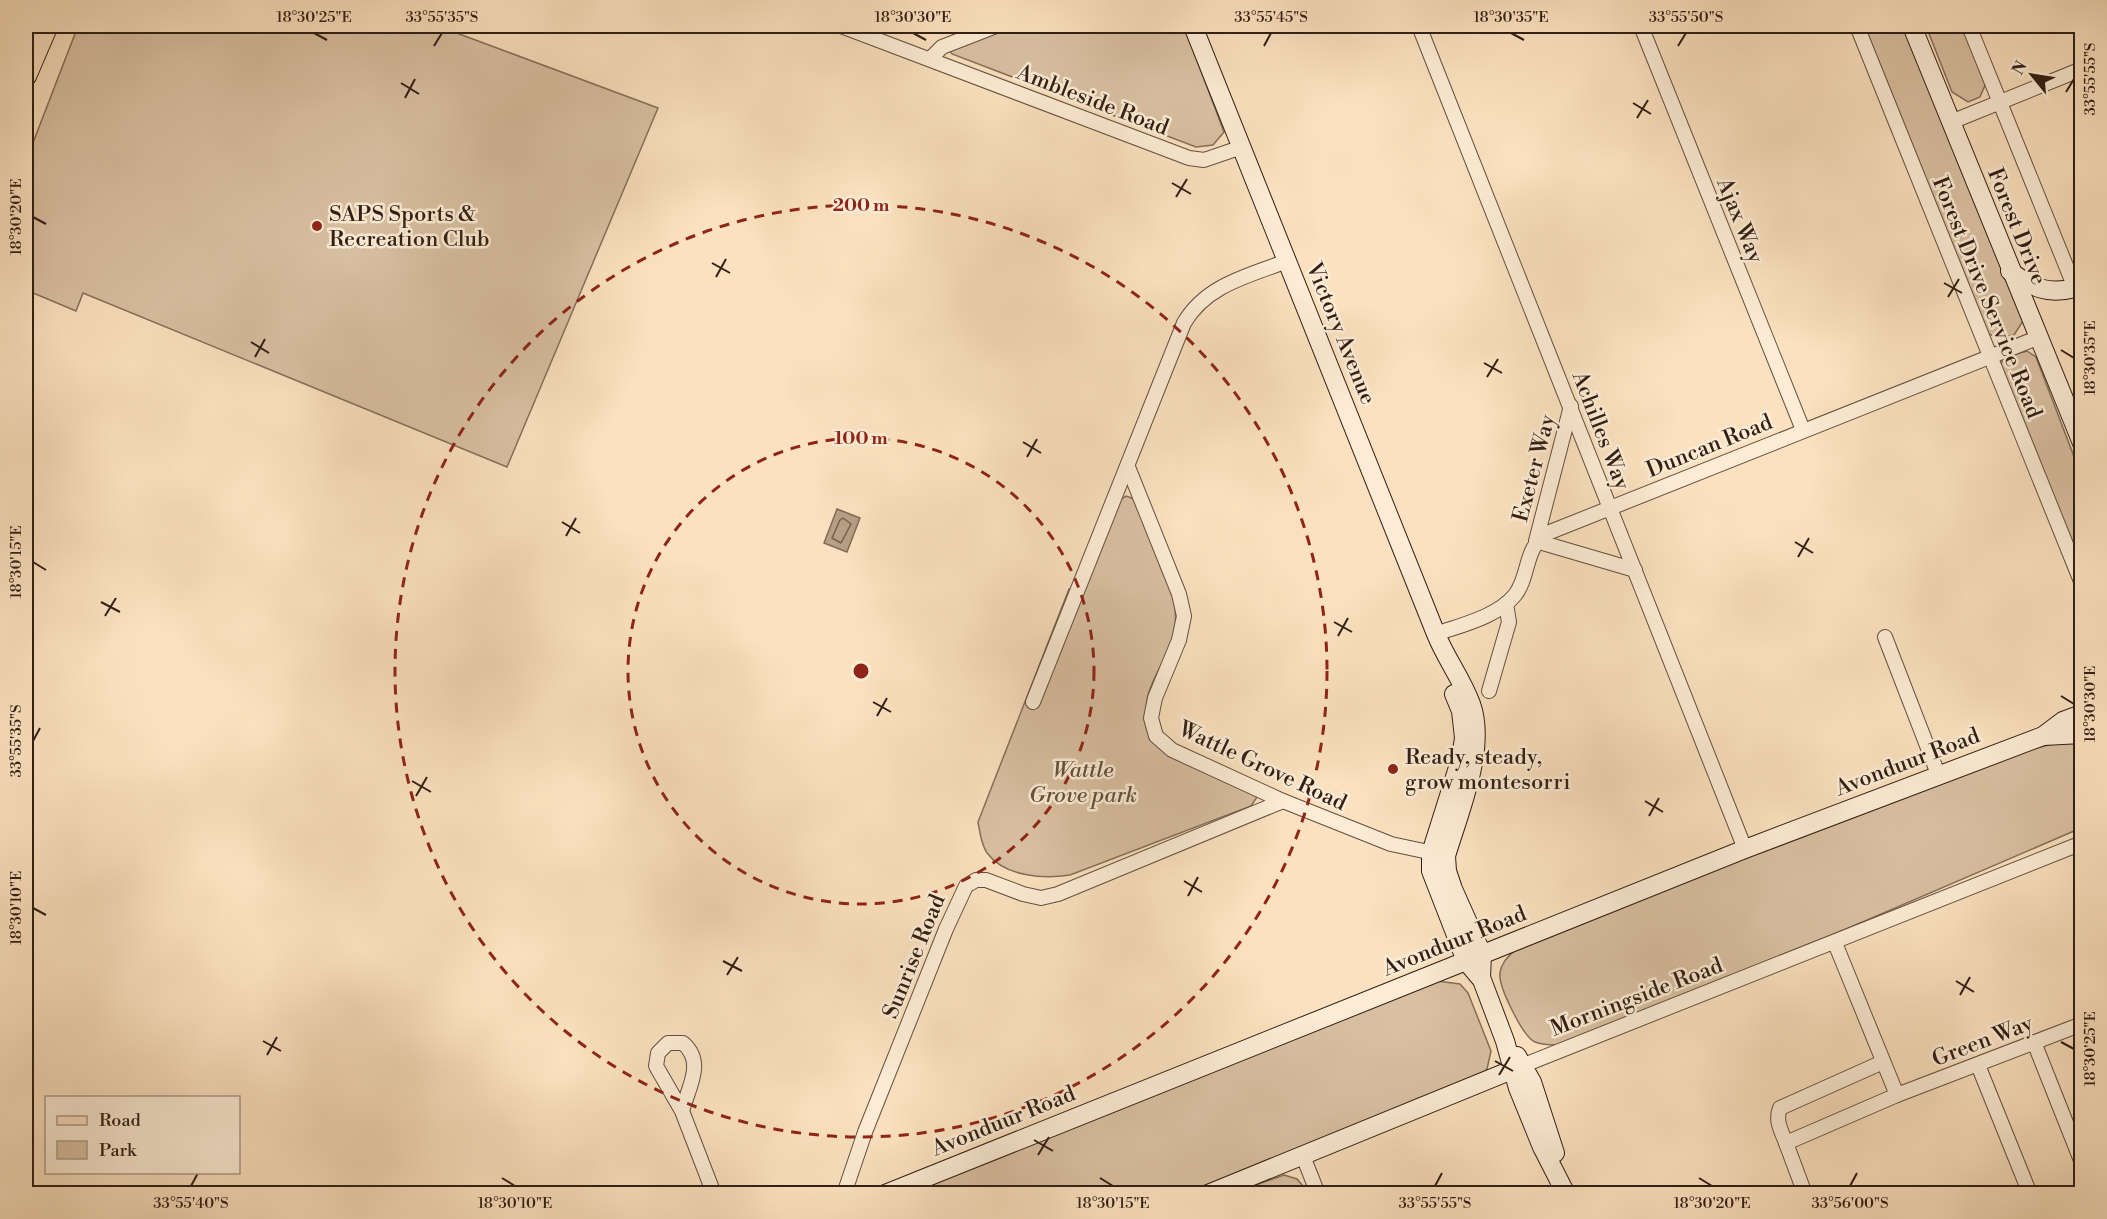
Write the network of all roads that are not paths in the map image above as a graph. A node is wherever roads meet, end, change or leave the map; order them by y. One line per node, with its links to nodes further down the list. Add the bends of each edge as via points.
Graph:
1 (47, 26): 12 (main road)
2 (841, 26): 10 (street, Ambleside Road)
3 (996, 26): 10 (street, via 942,46)
4 (1193, 26): 15 (street, Victory Avenue)
5 (1419, 26): 21 (street, Achilles Way)
6 (1641, 26): 22 (street, Ajax Way)
7 (1857, 26): 20 (street, Forest Drive Service Road)
8 (1912, 26): 14 (street, Forest Drive)
9 (1968, 26): 13 (street)
10 (930, 59): 15 (street, Ambleside Road, via 1190,158 1204,160)
11 (2082, 69): 13 (street)
12 (26, 75)
13 (1998, 103): 14 (street); 18 (street)
14 (1951, 122): 17 (street, Forest Drive)
15 (1242, 147): 16 (street, Victory Avenue)
16 (1287, 261): 24 (street, via 1222,286 1193,307); 30 (street, Victory Avenue)
17 (2010, 271): 18 (street, via 2045,291); 19 (street, Forest Drive)
18 (2078, 287)
19 (2037, 338): 20 (street, Duncan Road); 23 (street, Forest Drive)
20 (1988, 356): 22 (street, Duncan Road); 28 (street, Forest Drive Service Road)
21 (1571, 406): 25 (street, Achilles Way); 26 (street, Exeter Way)
22 (1803, 430): 25 (street, Duncan Road)
23 (2082, 443)
24 (1128, 467): 33 (street); 38 (street, Wattle Grove Road, via 1179,594 1184,616 1150,718 1156,736 1172,750)
25 (1610, 508): 26 (street, Duncan Road, via 1550,531); 27 (street, Achilles Way)
26 (1536, 541): 27 (street); 29 (street, via 1520,585)
27 (1635, 570): 40 (street, Achilles Way)
28 (2082, 584)
29 (1506, 604): 30 (street); 32 (street, via 1509,622)
30 (1436, 634): 41 (street, Victory Avenue, via 1471,702 1477,734)
31 (1885, 637): 37 (street)
32 (1489, 691)
33 (1033, 702)
34 (2082, 714): 36 (street, Avonduur Road, via 2063,721)
35 (2082, 734): 36 (street, Avonduur Road)
36 (2043, 736): 37 (street, Avonduur Road)
37 (1938, 774): 40 (street, Avonduur Road)
38 (1283, 801): 41 (street, Wattle Grove Road, via 1391,844); 56 (street, Sunrise Road, via 1058,894 1041,898 986,880 966,886 873,1111)
39 (2082, 843): 42 (street, Morningside Road)
40 (1745, 849): 43 (street, Avonduur Road)
41 (1439, 854): 43 (street, Victory Avenue, via 1431,871 1438,894)
42 (1835, 943): 46 (street); 48 (street, Morningside Road)
43 (1474, 958): 48 (street); 57 (street, Avonduur Road)
44 (2082, 1024): 45 (street, Green Way)
45 (2034, 1042): 47 (street, Green Way); 53 (street)
46 (1883, 1062): 49 (street); 51 (street, via 1780,1108 1778,1124)
47 (1978, 1065): 49 (street, Green Way); 61 (street)
48 (1518, 1067): 52 (street, Morningside Road); 54 (street, via 1542,1147)
49 (1897, 1095): 51 (street, Green Way)
50 (682, 1111): 55 (street)
51 (1786, 1143): 60 (street)
52 (1303, 1156): 58 (street, Morningside Road); 59 (street)
53 (2082, 1163)
54 (1563, 1187)
55 (714, 1194)
56 (844, 1194)
57 (885, 1194)
58 (1208, 1194)
59 (1318, 1194)
60 (1805, 1194)
61 (2030, 1194)

